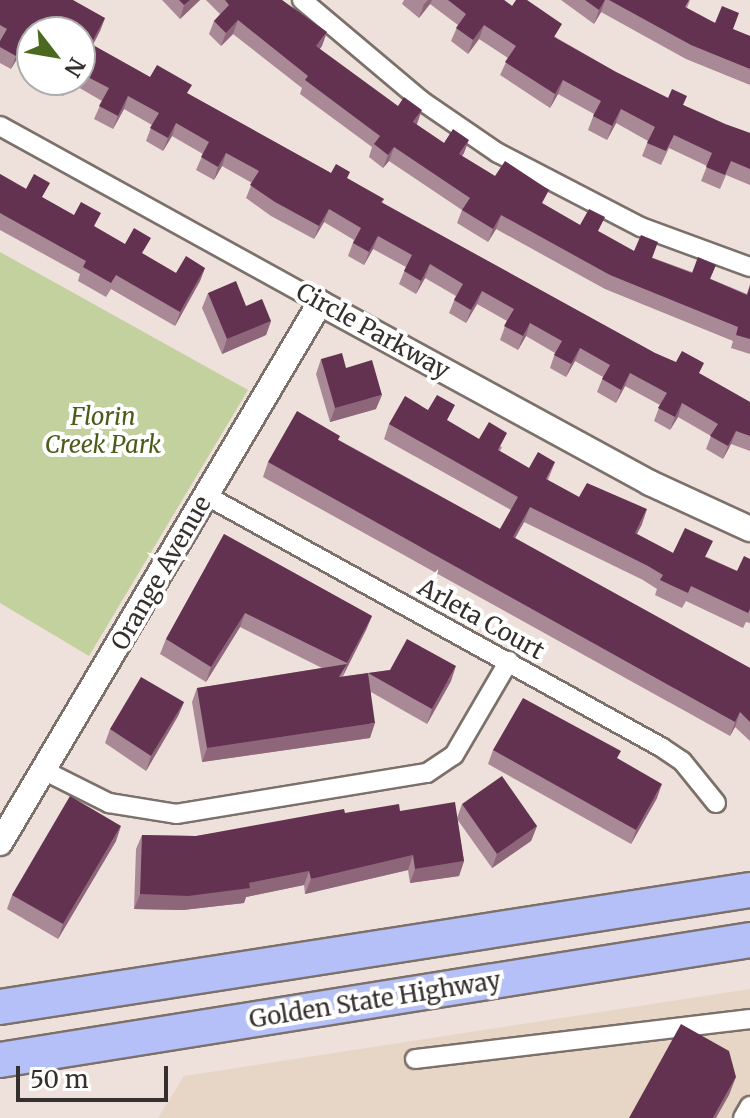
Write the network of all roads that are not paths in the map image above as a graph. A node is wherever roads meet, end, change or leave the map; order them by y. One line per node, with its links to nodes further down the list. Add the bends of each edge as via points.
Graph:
1 (302, 0): 3 (street, via 411,93 498,153 641,227)
2 (0, 126): 4 (street, Circle Parkway)
3 (750, 267)
4 (320, 303): 5 (street, Orange Avenue); 6 (street, Circle Parkway, via 650,483)
5 (207, 496): 7 (street, Arleta Court); 8 (street, Orange Avenue)
6 (750, 529)
7 (509, 661): 8 (street, via 454,755 427,773 176,814 109,803); 9 (street, Arleta Court, via 682,761)
8 (45, 771): 10 (street, Orange Avenue)
9 (716, 803)
10 (0, 843)
11 (750, 890): 13 (highway, Golden State Highway)
12 (750, 940): 16 (highway, Golden State Highway)
13 (0, 1007)
14 (750, 1019): 15 (street)
15 (415, 1059)
16 (0, 1060)
17 (750, 1106): 18 (street)
18 (743, 1118)

